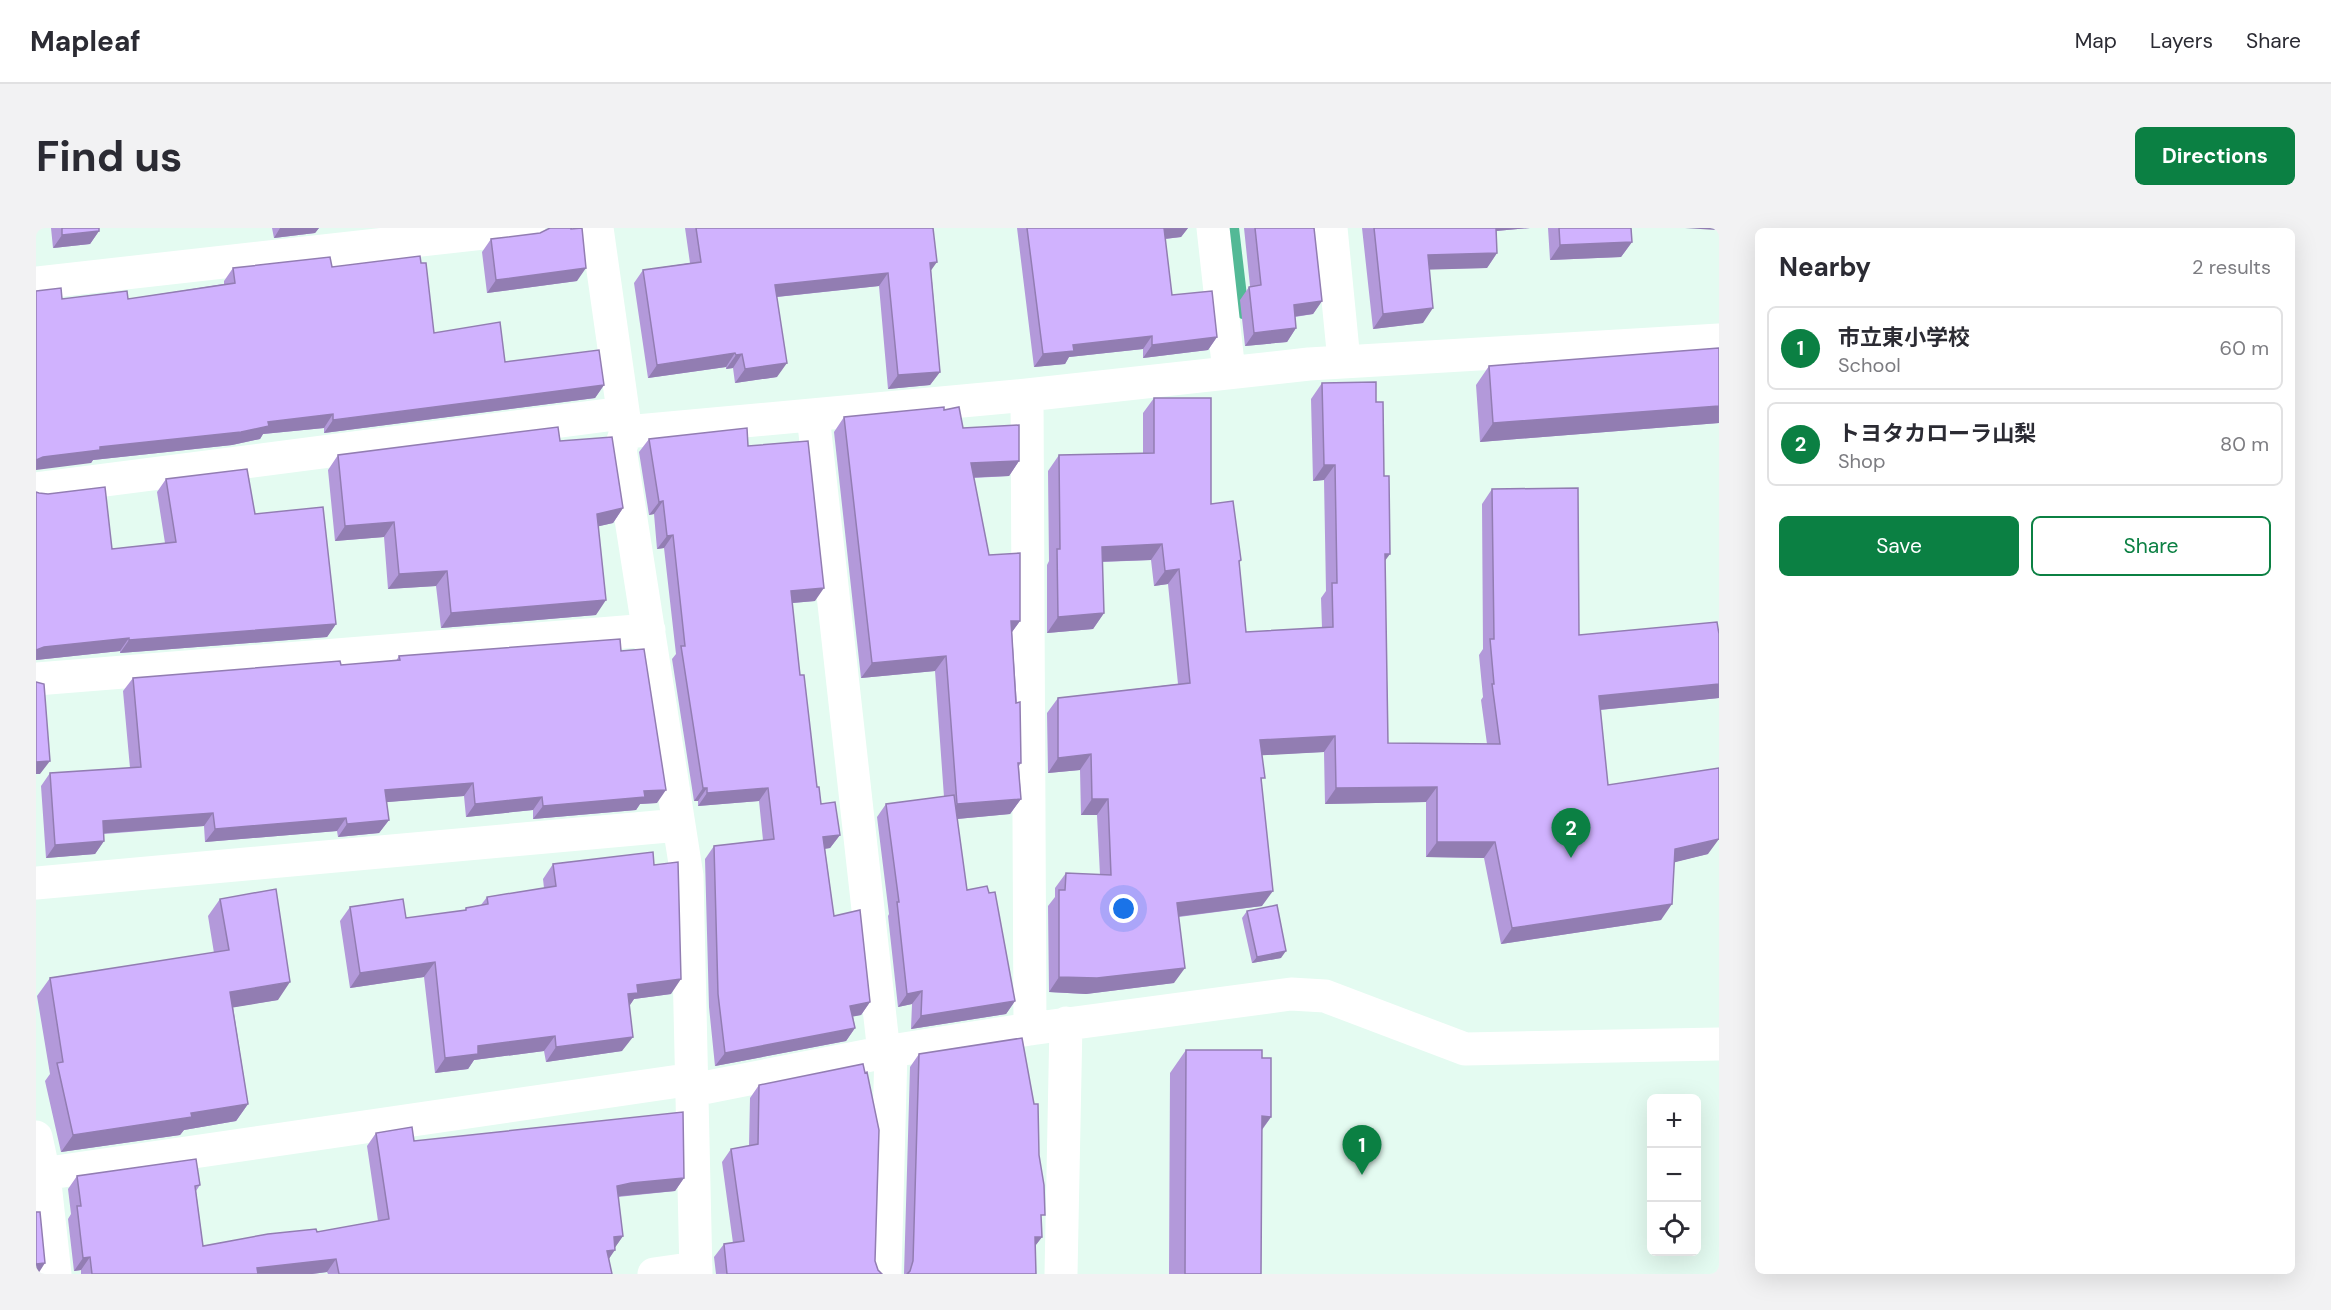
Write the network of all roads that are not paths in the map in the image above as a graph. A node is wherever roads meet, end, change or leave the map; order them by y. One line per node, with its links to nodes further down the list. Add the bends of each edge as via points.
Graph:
1 (529, 228): 5 (street)
2 (597, 228): 11 (street)
3 (1213, 228): 8 (street)
4 (1331, 228): 7 (street)
5 (36, 283)
6 (1719, 340): 7 (street)
7 (1344, 361): 8 (street)
8 (1229, 372): 9 (street)
9 (1027, 395): 10 (street); 18 (street)
10 (813, 415): 11 (street); 20 (street)
11 (624, 422): 12 (street); 13 (street, via 620,449)
12 (36, 489)
13 (649, 630): 14 (street); 15 (street)
14 (36, 679)
15 (679, 825): 16 (street); 21 (street, via 687,876)
16 (36, 883)
17 (1066, 1023): 18 (street); 19 (street, via 1291,994 1325,996 1466,1049); 28 (street)
18 (1030, 1029): 20 (street)
19 (1719, 1044)
20 (888, 1052): 21 (street); 27 (street)
21 (693, 1085): 23 (street); 24 (street)
22 (36, 1137): 23 (street)
23 (40, 1175): 25 (street)
24 (696, 1271): 26 (street)
25 (55, 1274)
26 (654, 1274)
27 (885, 1274)
28 (1061, 1274)

